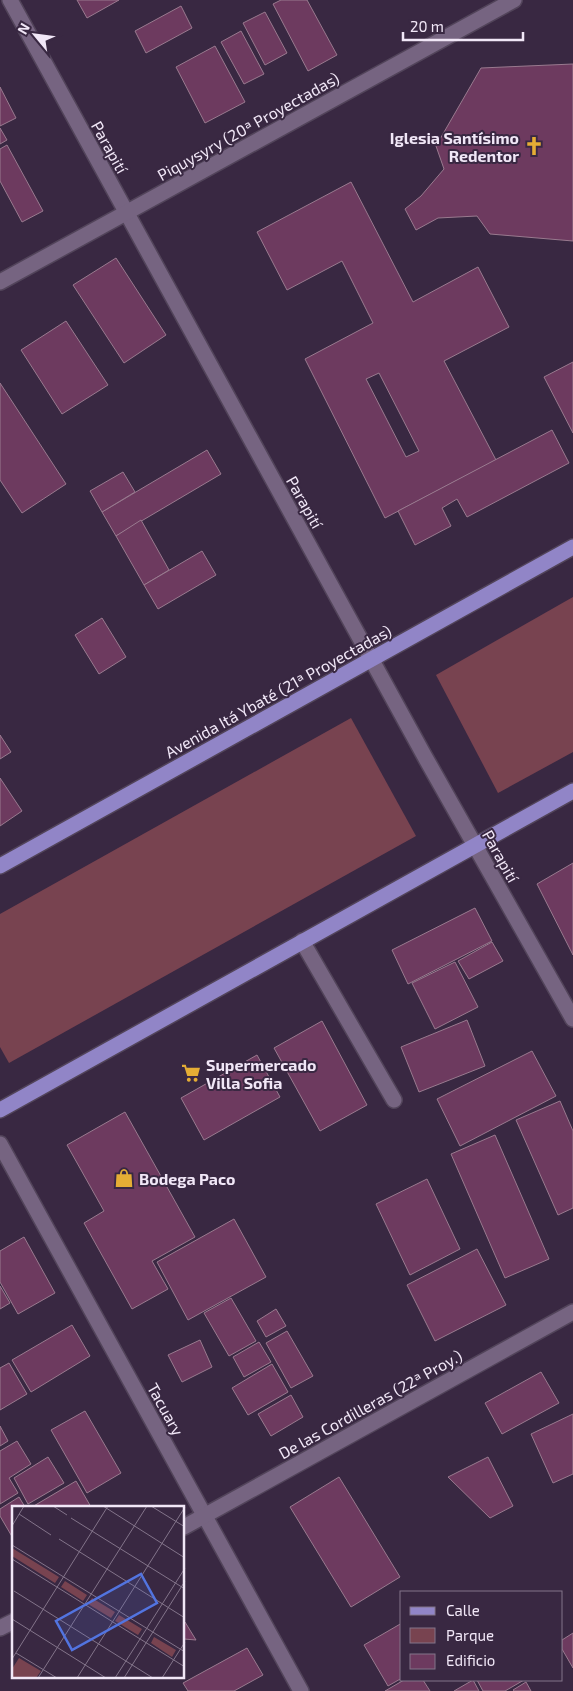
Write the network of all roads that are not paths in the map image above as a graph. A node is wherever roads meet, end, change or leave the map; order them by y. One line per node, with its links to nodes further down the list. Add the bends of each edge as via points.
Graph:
1 (10, 0): 3 (street, Parapití)
2 (514, 0): 3 (street, Piquysyry (20ª Proyectadas))
3 (127, 213): 4 (street, Piquysyry (20ª Proyectadas)); 6 (street, Parapití)
4 (0, 282)
5 (573, 547): 6 (main road, Avenida Itá Ybaté (21ª Proyectadas))
6 (372, 659): 8 (street, Parapití); 9 (main road, Avenida Itá Ybaté (21ª Proyectadas))
7 (573, 791): 8 (main road)
8 (475, 845): 10 (main road); 11 (street, Parapití)
9 (0, 866)
10 (302, 941): 12 (street); 13 (main road)
11 (573, 1019)
12 (394, 1100)
13 (0, 1110)
14 (0, 1144): 16 (street, Tacuary)
15 (573, 1312): 16 (street, De las Cordilleras (22ª Proy.))
16 (204, 1516): 17 (street, De las Cordilleras (22ª Proy.)); 20 (street, Tacuary)
17 (185, 1526)
18 (12, 1622): 19 (street)
19 (0, 1628)
20 (301, 1691)

